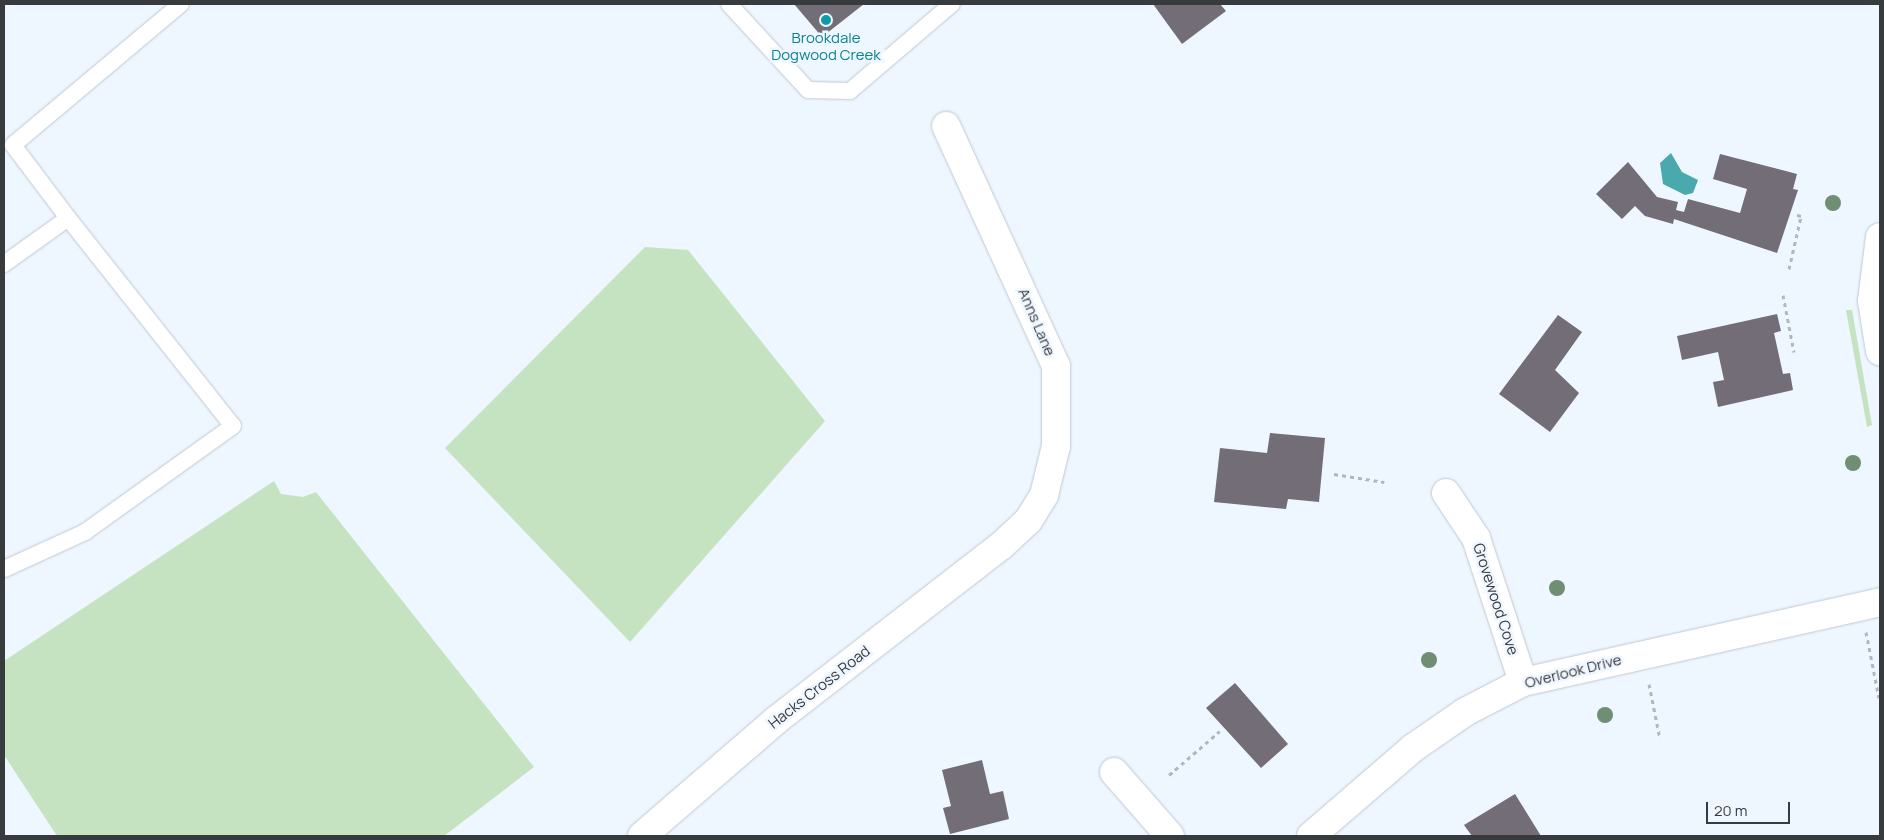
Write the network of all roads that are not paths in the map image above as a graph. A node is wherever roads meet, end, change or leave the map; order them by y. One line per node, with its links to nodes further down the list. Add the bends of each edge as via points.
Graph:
1 (181, 4): 5 (lane)
2 (729, 4): 3 (lane, via 808,90 850,91)
3 (952, 4)
4 (946, 126): 11 (street, Anns Lane, via 1056,366 1052,473 1028,521)
5 (8, 149): 6 (lane)
6 (68, 218): 8 (lane); 12 (lane, via 233,426 85,532)
7 (1880, 237): 9 (street, via 1872,301)
8 (4, 264)
9 (1880, 351)
10 (1446, 493): 14 (street, Grovewood Cove, via 1476,538)
11 (1001, 546): 16 (street, Hacks Cross Road, via 775,720)
12 (4, 569)
13 (1880, 602): 14 (street, Overlook Drive)
14 (1523, 682): 18 (street, Overlook Drive, via 1465,712 1413,748)
15 (1114, 772): 17 (street)
16 (642, 836)
17 (1170, 836)
18 (1311, 836)

